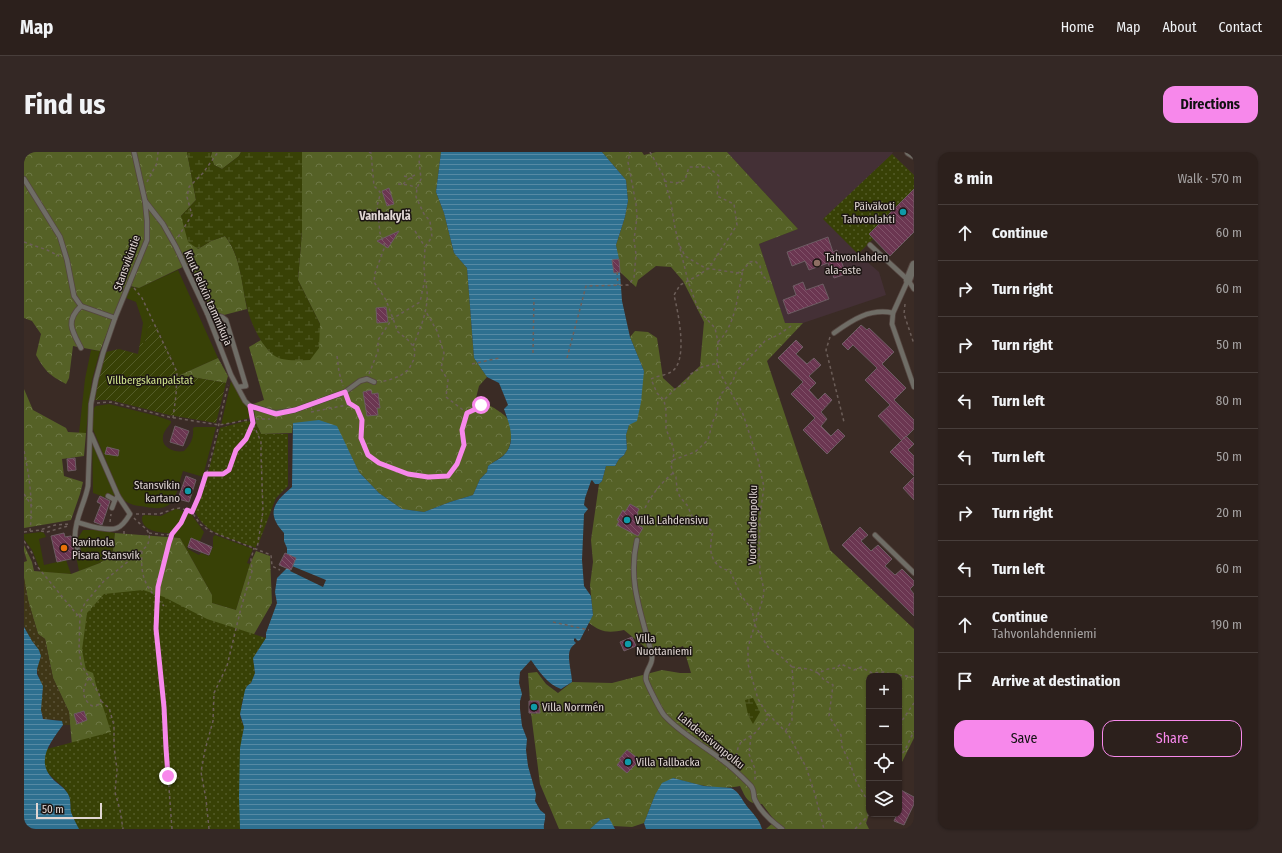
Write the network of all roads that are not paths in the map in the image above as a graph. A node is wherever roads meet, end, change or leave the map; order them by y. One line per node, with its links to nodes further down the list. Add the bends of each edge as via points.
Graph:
1 (134, 152): 5 (lane, Stansvikintie)
2 (909, 152): 3 (street)
3 (914, 155)
4 (24, 180): 10 (lane, via 60,237 72,292)
5 (145, 201): 11 (lane, Knut Felixin tammikuja, via 163,224); 13 (lane, Stansvikintie, via 147,240)
6 (870, 245): 8 (lane)
7 (914, 265): 8 (street)
8 (908, 280): 9 (lane); 12 (lane)
9 (914, 289)
10 (81, 306): 13 (lane); 15 (lane, via 74,312 71,320 73,332)
11 (207, 313): 17 (lane, Knut Felixin tammikuja); 17 (lane, via 226,320 246,386)
12 (893, 313): 14 (lane, via 879,312 855,318); 18 (lane, via 892,324)
13 (115, 318): 19 (lane, Stansvikintie, via 96,379 91,404)
14 (834, 333)
15 (81, 348)
16 (374, 382): 17 (lane, Knut Felixin tammikuja, via 367,379 360,381 345,392 276,414 250,406)
17 (238, 387)
18 (914, 387)
19 (90, 431): 21 (lane); 23 (lane, Stansvikintie, via 87,494)
20 (108, 496): 21 (lane)
21 (116, 498): 22 (lane); 23 (lane, via 130,514 118,528 109,529)
22 (112, 508)
23 (77, 522): 26 (lane, Stansvikintie, via 75,537)
24 (875, 535): 27 (lane)
25 (637, 540): 28 (lane, Lahdensivunpolku, via 634,555 636,597 652,659 646,680 664,714 687,736 731,767 753,788 755,799 764,814)
26 (78, 551)
27 (914, 573)
28 (782, 829)

